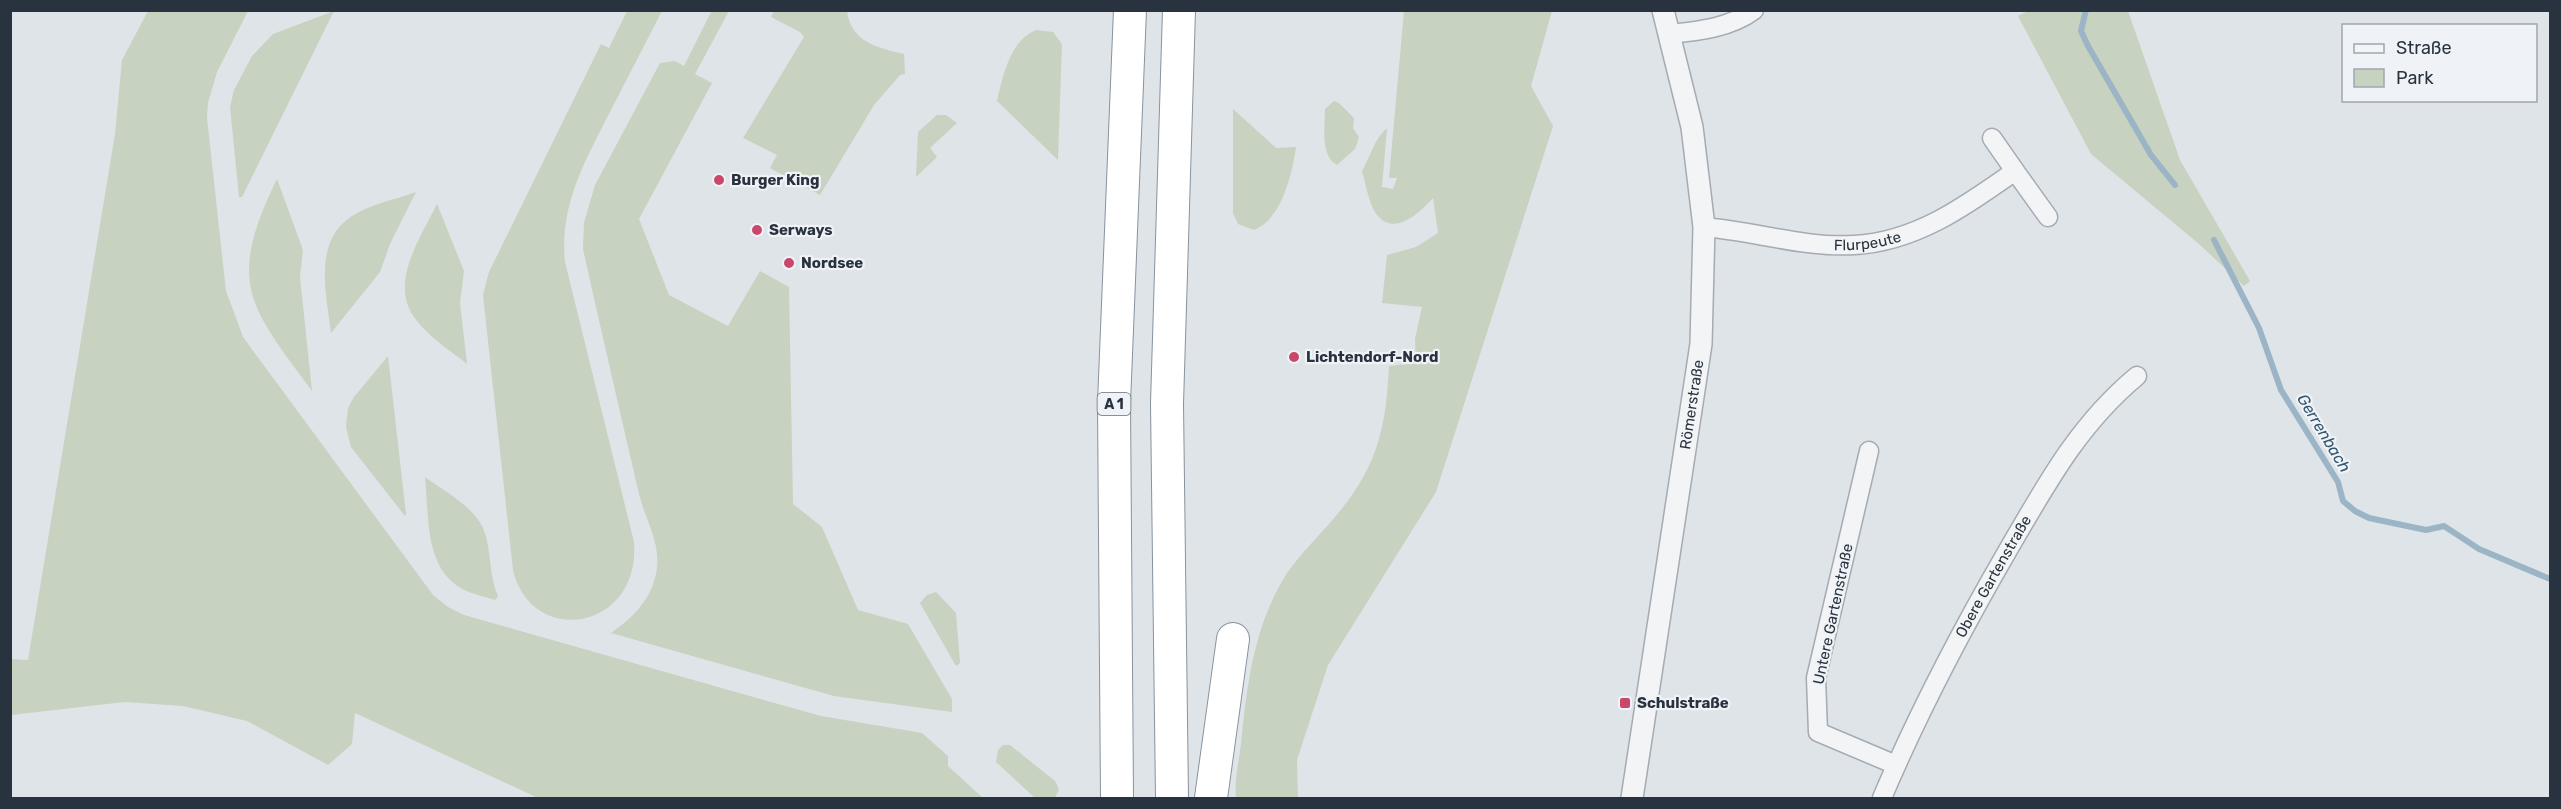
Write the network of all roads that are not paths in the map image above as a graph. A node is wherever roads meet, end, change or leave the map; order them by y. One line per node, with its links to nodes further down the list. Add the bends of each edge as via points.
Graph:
1 (1130, 10): 14 (highway, A 1, via 1114,403)
2 (1179, 10): 15 (highway, via 1167,404)
3 (1663, 10): 5 (street, Römerstraße)
4 (1754, 10): 5 (street, via 1745,17 1707,29)
5 (1669, 34): 9 (street, Römerstraße, via 1692,127)
6 (1992, 138): 7 (street)
7 (2015, 171): 8 (street); 9 (street, Flurpeute, via 1935,223 1899,237 1854,245)
8 (2048, 218)
9 (1704, 227): 17 (street, Römerstraße, via 1701,344)
10 (2137, 376): 13 (street, Obere Gartenstraße, via 2106,401 2056,467 1964,625)
11 (1869, 451): 13 (street, Untere Gartenstraße, via 1816,678 1818,732)
12 (1233, 639): 16 (highway)
13 (1896, 765): 18 (street, Obere Gartenstraße)
14 (1117, 798)
15 (1172, 798)
16 (1211, 798)
17 (1632, 798)
18 (1882, 798)

